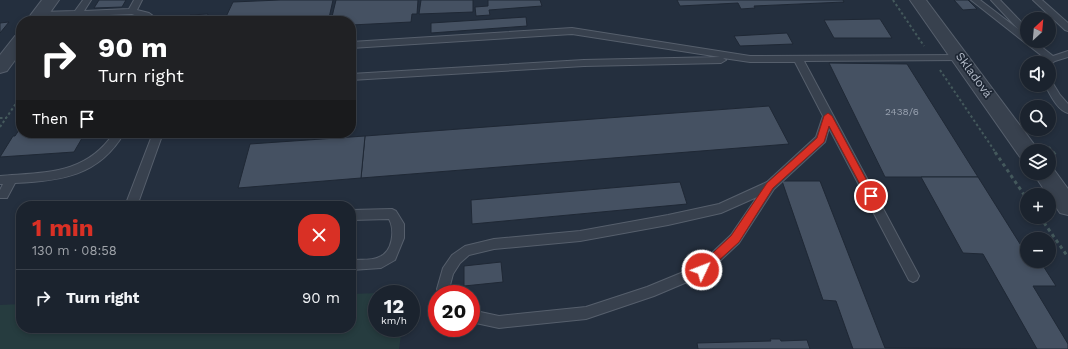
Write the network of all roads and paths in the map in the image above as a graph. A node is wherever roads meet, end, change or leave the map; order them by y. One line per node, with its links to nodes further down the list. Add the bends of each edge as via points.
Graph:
1 (51, 0): 11 (street)
2 (87, 0): 10 (lane)
3 (138, 0): 9 (lane)
4 (893, 0): 22 (path)
5 (918, 0): 23 (street, Skladová)
6 (975, 0): 16 (lane)
7 (995, 0): 14 (lane)
8 (1037, 0): 15 (lane)
9 (132, 11): 10 (lane); 13 (lane)
10 (78, 13): 12 (lane)
11 (39, 16)
12 (54, 16)
13 (148, 16)
14 (1020, 26)
15 (1068, 28)
16 (1020, 35)
17 (356, 45): 24 (lane, via 572,31)
18 (16, 46): 27 (street)
19 (1036, 48): 21 (lane)
20 (1068, 54): 26 (lane)
21 (1044, 56)
22 (932, 57): 23 (lane); 25 (lane); 45 (path)
23 (961, 57): 39 (street, Skladová)
24 (750, 59): 25 (lane); 28 (lane, via 584,63)
25 (798, 59): 32 (lane)
26 (1056, 59)
27 (0, 67)
28 (356, 77)
29 (1053, 92): 31 (lane)
30 (16, 103): 34 (path)
31 (1068, 110)
32 (828, 116): 44 (lane, via 821,139); 53 (lane)
33 (0, 118): 34 (path)
34 (6, 118): 35 (path)
35 (0, 127)
36 (116, 138): 42 (lane, via 93,162 63,175)
37 (156, 138): 47 (lane)
38 (1045, 141): 40 (path)
39 (1023, 144)
40 (1046, 144)
41 (1056, 178): 48 (street)
42 (12, 179): 43 (lane); 46 (lane)
43 (0, 180)
44 (770, 186): 54 (lane, via 722,208 668,220 580,236 494,244 465,251 447,272); 55 (lane, via 735,239 702,270 649,292 586,313 499,322)
45 (1020, 189)
46 (3, 195)
47 (133, 201)
48 (1068, 206)
49 (356, 215): 52 (lane, via 392,214 398,224 398,238 391,256 381,263)
50 (1045, 224): 51 (path)
51 (1068, 257)
52 (356, 266)
53 (913, 276)
54 (444, 285)
55 (480, 318)

